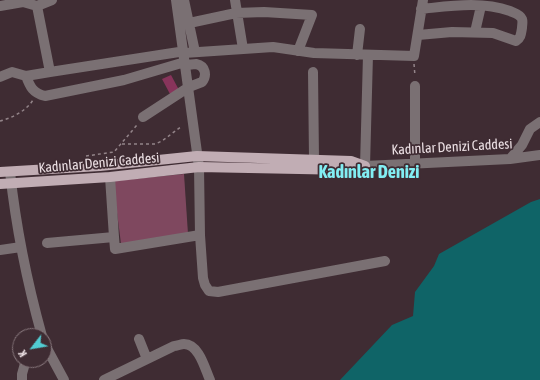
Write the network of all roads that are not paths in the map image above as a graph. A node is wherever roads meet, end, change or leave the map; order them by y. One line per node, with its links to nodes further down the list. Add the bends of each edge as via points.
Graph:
1 (52, 0): 7 (street)
2 (176, 0): 10 (street)
3 (184, 0): 10 (street)
4 (235, 0): 9 (street)
5 (422, 4): 8 (street); 13 (street)
6 (0, 6): 7 (street, via 23,2)
7 (37, 6): 20 (street)
8 (481, 6): 12 (street); 12 (street, via 503,9 520,16 523,22 521,36 513,41 493,33)
9 (236, 13): 10 (street); 14 (street); 15 (street, via 312,14)
10 (184, 24): 16 (street); 19 (street)
11 (360, 29): 17 (street)
12 (476, 32): 13 (street)
13 (418, 35): 18 (street, via 414,56)
14 (243, 49): 15 (street, via 273,48); 16 (street)
15 (298, 51): 17 (street)
16 (195, 52): 19 (street)
17 (357, 55): 18 (street)
18 (368, 56): 33 (street)
19 (185, 60): 20 (street, via 179,52); 23 (street, via 124,80 45,96 38,94 30,86); 25 (street); 25 (street, via 204,69 206,74 202,82)
20 (50, 72): 23 (street)
21 (313, 72): 29 (street)
22 (0, 76): 23 (street, via 12,72)
23 (26, 76)
24 (415, 86): 32 (street)
25 (189, 87): 26 (street); 31 (street)
26 (143, 117)
27 (540, 122): 30 (street, via 530,129 522,145)
28 (540, 155): 30 (street, Kadınlar Denizi Caddesi)
29 (314, 159): 31 (main road); 33 (main road, via 351,161)
30 (510, 159): 32 (street, Kadınlar Denizi Caddesi)
31 (198, 161): 33 (main road, via 349,170); 34 (main road, Kadınlar Denizi Caddesi); 35 (main road, Kadınlar Denizi Caddesi); 38 (street)
32 (415, 164): 33 (street, Kadınlar Denizi Caddesi)
33 (365, 166)
34 (5, 172): 37 (street)
35 (110, 177): 37 (main road, Kadınlar Denizi Caddesi); 39 (street)
36 (0, 184): 37 (main road, Kadınlar Denizi Caddesi)
37 (11, 184): 41 (street)
38 (200, 235): 39 (street, via 116,249); 43 (street, via 203,278 209,291 218,292)
39 (114, 237): 40 (street)
40 (47, 243)
41 (21, 247): 42 (street); 44 (street)
42 (0, 250)
43 (385, 260)
44 (40, 328)
45 (139, 340): 47 (street)
46 (52, 358): 50 (street)
47 (146, 359): 51 (street); 52 (street, via 174,346 188,345 198,353)
48 (24, 368): 49 (street)
49 (22, 380)
50 (64, 380)
51 (104, 380)
52 (210, 380)

